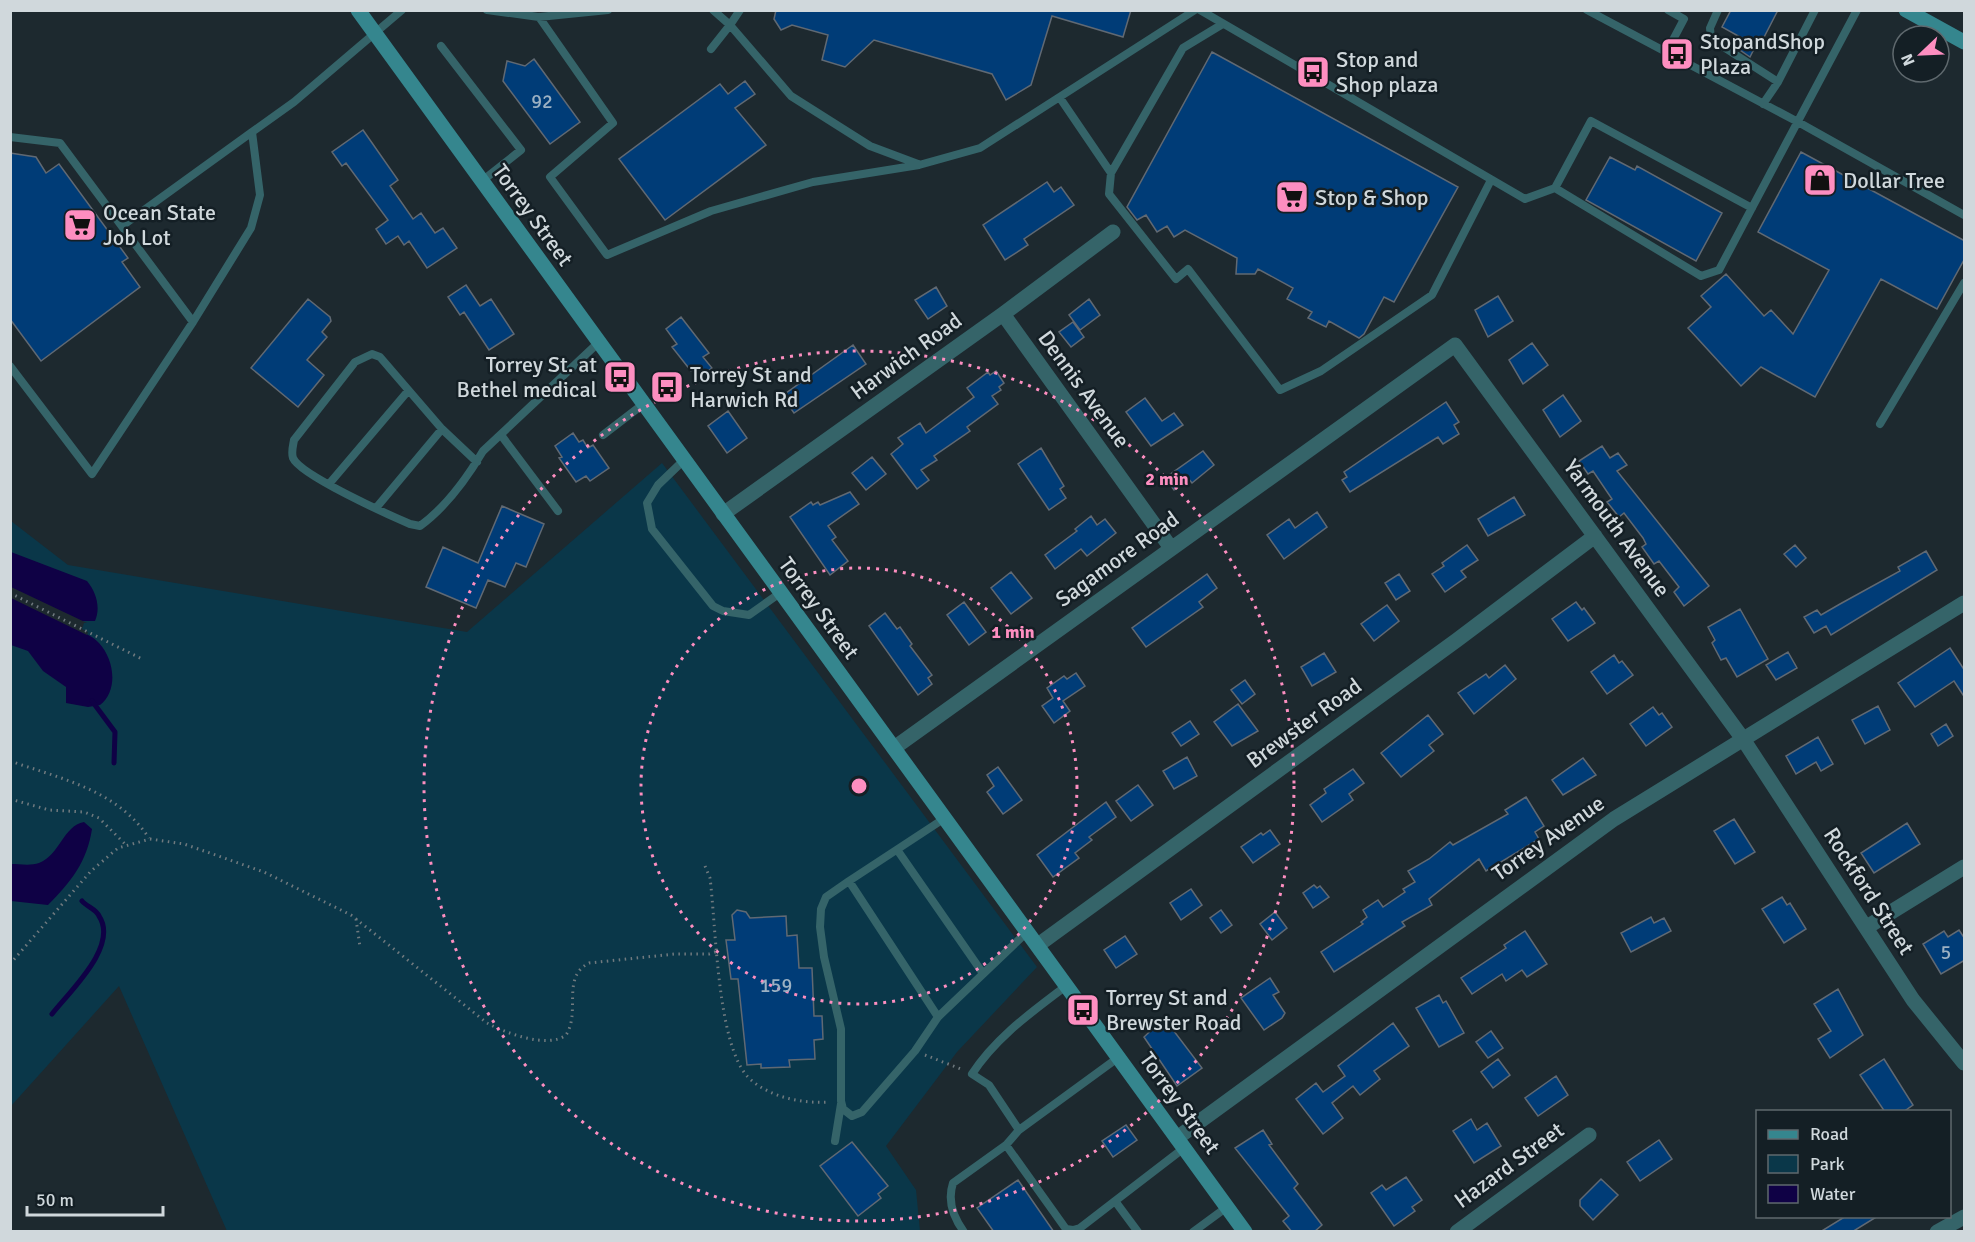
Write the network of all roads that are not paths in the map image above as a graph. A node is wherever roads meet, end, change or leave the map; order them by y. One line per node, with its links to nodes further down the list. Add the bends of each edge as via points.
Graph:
1 (358, 10): 19 (main road, Torrey Street)
2 (402, 10): 19 (lane)
3 (487, 10): 16 (lane)
4 (608, 10): 16 (lane)
5 (713, 10): 17 (lane)
6 (740, 10): 17 (lane)
7 (1195, 10): 25 (lane)
8 (1200, 10): 18 (lane)
9 (1587, 10): 23 (lane)
10 (1668, 10): 23 (lane, via 1684,19)
11 (1718, 10): 24 (lane, via 1710,28 1711,39)
12 (1857, 10): 27 (lane)
13 (1906, 10): 15 (main road)
14 (1811, 12): 24 (lane)
15 (1928, 15): 20 (main road)
16 (539, 17): 30 (lane, via 613,123 550,177 607,255 711,211 813,182)
17 (730, 25): 22 (lane); 30 (lane, via 791,96 870,146)
18 (1221, 25): 31 (lane, via 1183,48); 32 (lane)
19 (374, 34): 28 (lane); 33 (main road, Torrey Street)
20 (1965, 42)
21 (441, 46): 33 (lane, via 521,150)
22 (711, 49)
23 (1666, 53): 26 (lane)
24 (1778, 82): 26 (lane)
25 (1060, 98): 30 (lane, via 980,148); 31 (lane)
26 (1763, 104): 27 (lane)
27 (1798, 122): 35 (lane); 36 (lane)
28 (252, 132): 37 (lane); 41 (lane, via 260,195 251,228)
29 (10, 137): 37 (lane, via 60,143)
30 (919, 165)
31 (1111, 172): 32 (lane, via 1109,194 1122,211 1176,279 1188,269 1280,390 1321,371 1432,295)
32 (1491, 180): 34 (lane, via 1525,199)
33 (481, 182): 42 (main road, Torrey Street)
34 (1555, 188): 35 (lane, via 1591,121); 35 (lane, via 1701,276 1719,270)
35 (1752, 208)
36 (1965, 215)
37 (122, 226): 41 (lane)
38 (1113, 232): 40 (street, Harwich Road)
39 (1965, 283): 47 (lane)
40 (1003, 314): 56 (street, Harwich Road); 58 (street, Dennis Avenue)
41 (193, 322): 44 (lane, via 92,474)
42 (598, 343): 46 (main road, Torrey Street); 49 (lane)
43 (1455, 345): 57 (street, Yarmouth Avenue); 58 (street, Sagamore Road)
44 (10, 366)
45 (408, 391): 48 (lane); 53 (lane); 53 (lane, via 380,357 372,354 355,362 294,440 294,459)
46 (642, 405): 50 (lane); 51 (main road, Torrey Street)
47 (1880, 424)
48 (442, 429): 52 (lane); 54 (lane)
49 (501, 435): 52 (lane); 55 (lane)
50 (603, 435)
51 (684, 460): 56 (main road, Torrey Street); 59 (lane, via 658,485 648,503 652,529 713,606 723,611 749,615)
52 (477, 462): 54 (lane, via 465,481 420,526)
53 (329, 484): 54 (lane)
54 (376, 508)
55 (558, 511)
56 (723, 514): 59 (main road, Torrey Street)
57 (1594, 536): 61 (street, Yarmouth Avenue); 69 (street, Brewster Road)
58 (1170, 548): 62 (street, Sagamore Road)
59 (780, 593): 62 (main road, Torrey Street)
60 (1965, 603): 61 (street, Torrey Avenue)
61 (1743, 739): 67 (street, Rockford Street); 79 (street, Torrey Avenue, via 1550,864)
62 (894, 748): 63 (main road, Torrey Street)
63 (945, 818): 64 (lane); 68 (main road, Torrey Street)
64 (898, 851): 66 (lane); 70 (lane)
65 (1965, 867): 67 (street)
66 (849, 881): 72 (lane); 75 (lane, via 826,897 820,927 841,1029)
67 (1867, 927): 74 (street, Rockford Street, via 1912,1000)
68 (1027, 932): 69 (main road, Torrey Street); 70 (lane)
69 (1038, 945): 71 (main road, Torrey Street)
70 (982, 972): 72 (lane)
71 (1066, 986): 73 (main road, Torrey Street); 76 (lane, via 1021,1020 984,1056 972,1074 989,1085)
72 (938, 1017): 75 (lane, via 915,1051 857,1115 848,1113)
73 (1119, 1057): 76 (lane); 79 (main road, Torrey Street)
74 (1965, 1063)
75 (841, 1101): 78 (lane)
76 (1019, 1130): 80 (lane)
77 (1589, 1135): 88 (street, Hazard Street)
78 (835, 1141)
79 (1180, 1143): 81 (lane); 82 (main road, Torrey Street)
80 (1006, 1145): 81 (lane, via 1066,1229 1080,1228); 84 (lane, via 953,1182 951,1206)
81 (1115, 1201): 85 (lane)
82 (1227, 1207): 86 (lane); 87 (main road, Torrey Street)
83 (1965, 1217): 89 (street)
84 (964, 1232)
85 (1138, 1232)
86 (1192, 1232)
87 (1245, 1232)
88 (1457, 1232)
89 (1937, 1232)

